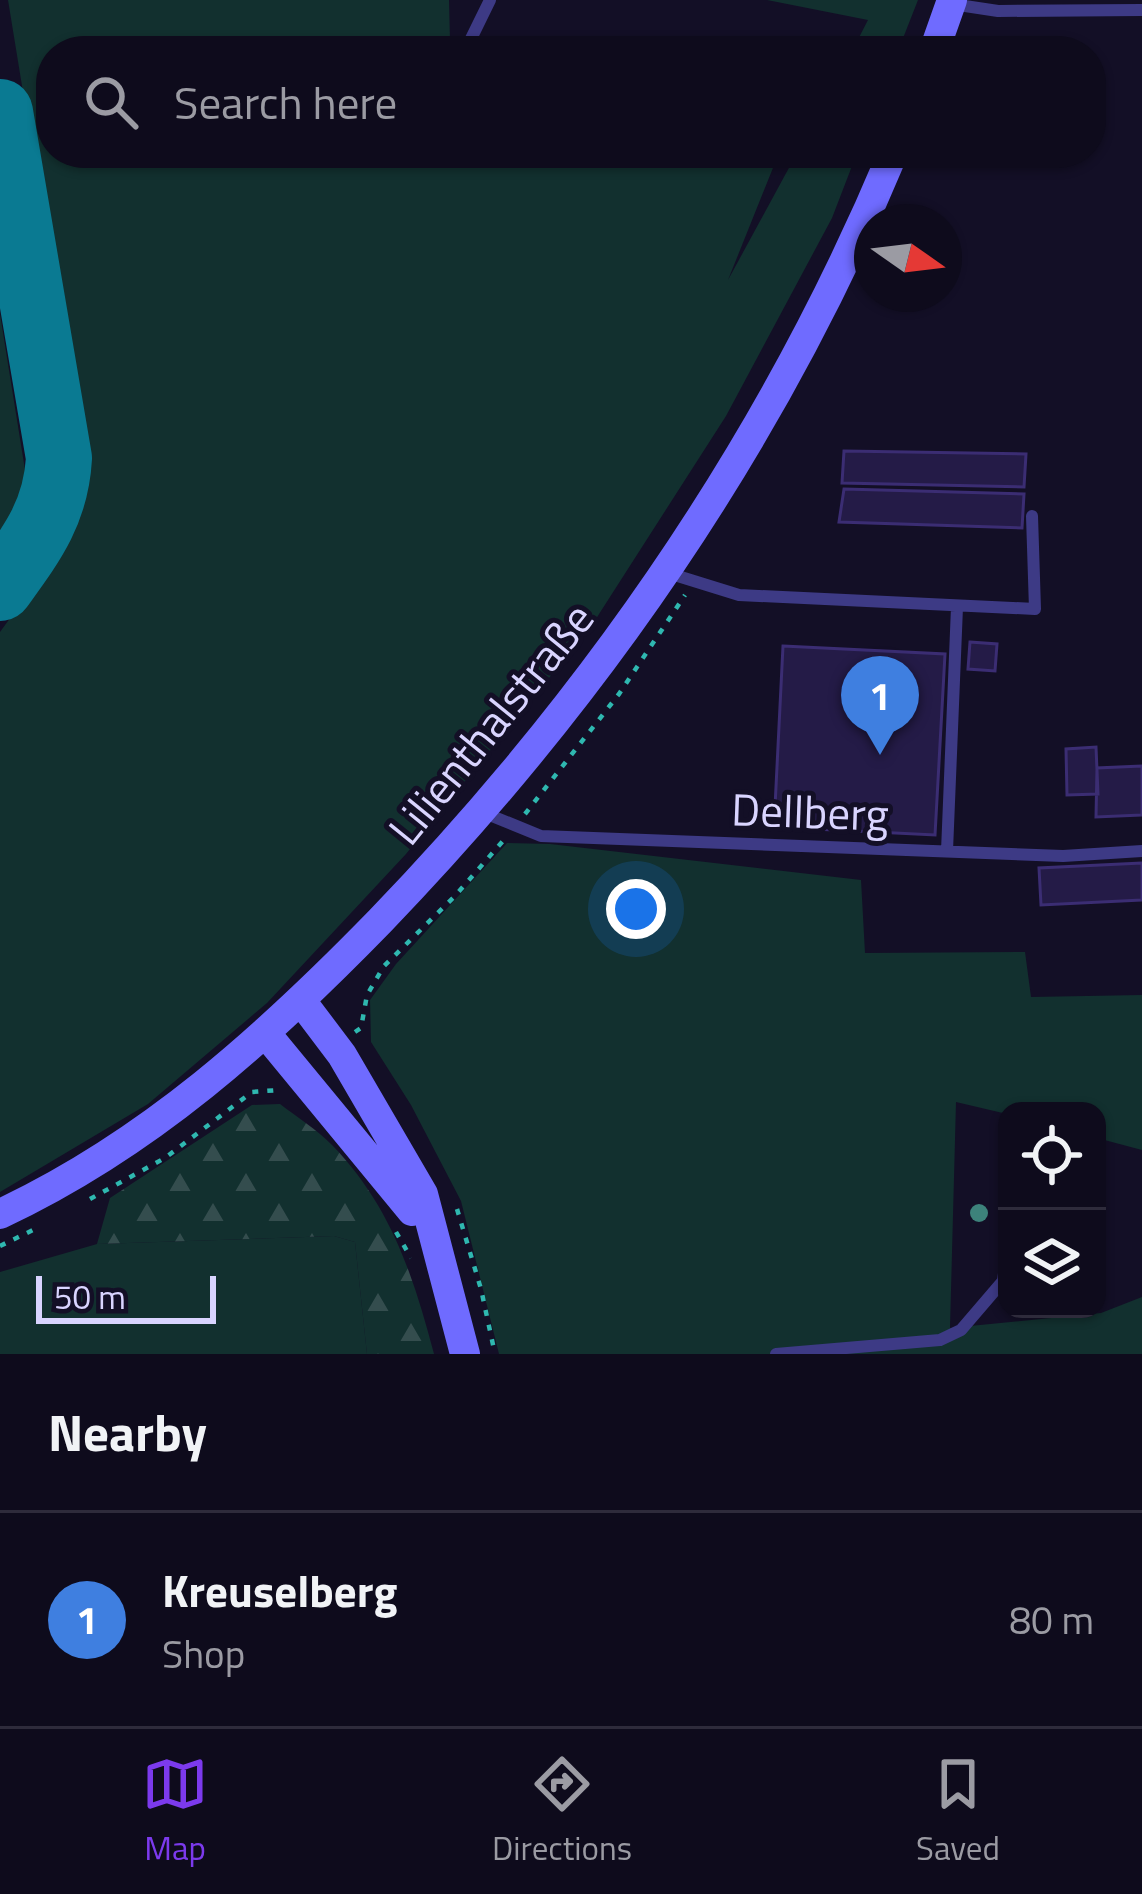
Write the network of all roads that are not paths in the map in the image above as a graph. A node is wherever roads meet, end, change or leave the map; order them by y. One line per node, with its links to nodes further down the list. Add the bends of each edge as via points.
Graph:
1 (490, 0): 4 (lane)
2 (952, 2): 3 (lane, via 998,11); 5 (main road)
3 (1142, 10)
4 (472, 36)
5 (940, 36)
6 (887, 168): 8 (main road, Lilienthalstraße, via 811,331)
7 (1032, 516): 9 (lane, via 1035,609)
8 (667, 573): 9 (lane, via 739,595); 10 (main road, Lilienthalstraße)
9 (957, 607): 11 (lane)
10 (481, 812): 11 (lane, Dellberg, via 541,836); 13 (main road, Lilienthalstraße)
11 (947, 851): 12 (lane, Dellberg)
12 (1142, 851)
13 (302, 1002): 14 (main road, Lilienthalstraße); 16 (main road, via 423,1194)
14 (267, 1035): 15 (main road, Lilienthalstraße, via 106,1156); 16 (main road)
15 (0, 1214)
16 (434, 1244): 18 (main road)
17 (998, 1287): 19 (lane, via 961,1330 940,1340)
18 (465, 1354)
19 (776, 1354)

